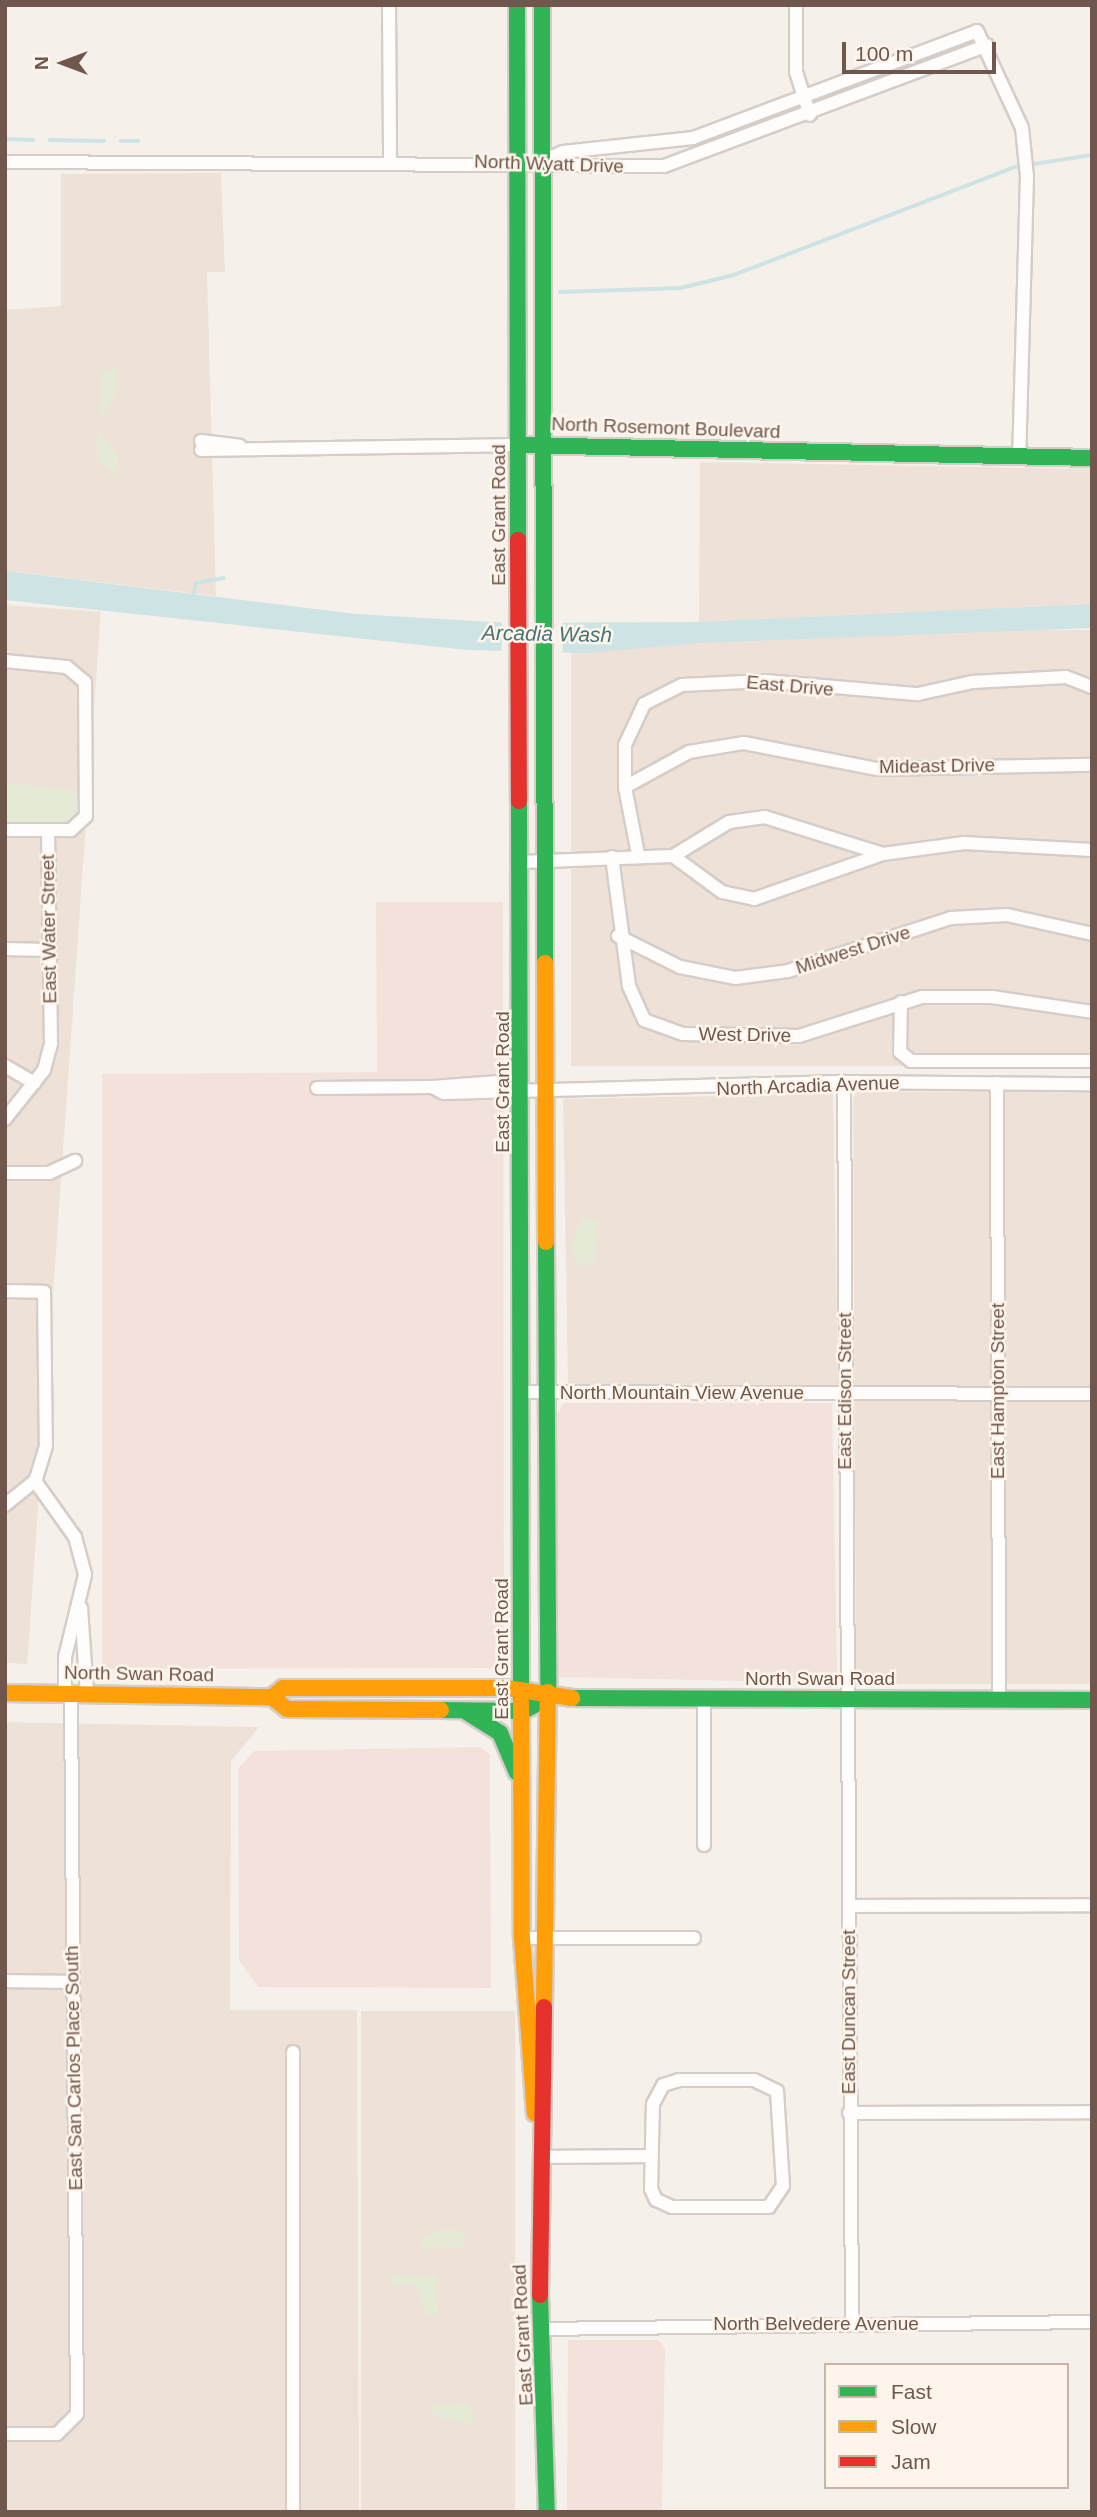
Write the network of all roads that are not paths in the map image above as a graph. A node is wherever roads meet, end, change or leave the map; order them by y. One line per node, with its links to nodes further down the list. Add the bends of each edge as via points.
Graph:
1 (389, 5): 11 (street)
2 (517, 5): 12 (main road, East Grant Road)
3 (542, 5): 10 (main road, East Grant Road)
4 (796, 5): 8 (street, via 796,72)
5 (985, 40): 6 (street, via 970,32); 7 (street, North Wyatt Drive); 17 (street, via 1022,128 1027,176)
6 (901, 57): 7 (street); 8 (street)
7 (909, 76): 9 (street, North Wyatt Drive)
8 (803, 97): 9 (street); 10 (street, via 667,145 563,152)
9 (810, 115): 10 (street, North Wyatt Drive, via 664,166 568,169)
10 (543, 160): 12 (street, North Wyatt Drive); 16 (main road, East Grant Road)
11 (390, 161): 12 (street, North Wyatt Drive); 13 (street, North Wyatt Drive)
12 (517, 161): 15 (main road, East Grant Road)
13 (5, 162)
14 (201, 445): 15 (street, North Rosemont Boulevard)
15 (520, 445): 16 (main road, North Rosemont Boulevard); 30 (main road, East Grant Road)
16 (543, 445): 17 (main road, North Rosemont Boulevard); 31 (main road, East Grant Road)
17 (1019, 458): 18 (main road, North Rosemont Boulevard)
18 (1092, 458)
19 (5, 661): 24 (street, East Water Street, via 79,671 85,682 86,816 71,830)
20 (1092, 688): 22 (street, East Drive, via 1066,677 972,682 919,694 765,681 682,685 644,704 625,746)
21 (1092, 765): 22 (street, Mideast Drive, via 877,769 744,743 689,752)
22 (625, 787): 26 (street, East Drive)
23 (5, 830): 24 (street)
24 (48, 831): 35 (street, East Water Street)
25 (1092, 850): 27 (street, via 964,843)
26 (638, 854): 28 (street); 29 (street)
27 (883, 854): 28 (street, via 765,817 729,822); 28 (street, via 754,899 722,892)
28 (673, 856)
29 (612, 857): 31 (street); 33 (street, West Drive)
30 (521, 862): 31 (street); 45 (main road, East Grant Road)
31 (547, 862): 46 (main road, East Grant Road)
32 (1092, 934): 33 (street, Midwest Drive, via 1007,915 951,918 788,971 735,978 680,967)
33 (618, 936): 36 (street, West Drive, via 644,1020 683,1034 799,1036)
34 (5, 949): 35 (street)
35 (47, 950): 41 (street, East Water Street, via 51,1044)
36 (901, 1002): 37 (street, West Drive, via 992,997); 38 (street, via 900,1052 911,1061)
37 (1092, 1012)
38 (1092, 1061)
39 (5, 1066): 41 (street)
40 (844, 1082): 42 (street, North Arcadia Avenue); 46 (street, North Arcadia Avenue); 53 (street, East Edison Street)
41 (34, 1083): 47 (street, East Water Street)
42 (997, 1083): 43 (street, North Arcadia Avenue); 55 (street, East Hampton Street)
43 (1092, 1084)
44 (317, 1088): 45 (street, North Arcadia Avenue, via 512,1081)
45 (524, 1088): 46 (street, North Arcadia Avenue); 51 (main road, East Grant Road)
46 (549, 1088): 52 (main road, East Grant Road)
47 (5, 1119)
48 (75, 1161): 49 (street, via 49,1173)
49 (5, 1173)
50 (5, 1291): 56 (street, via 44,1292 46,1446)
51 (524, 1392): 52 (street, North Mountain View Avenue); 59 (main road, East Grant Road)
52 (547, 1392): 53 (street, North Mountain View Avenue); 63 (main road, East Grant Road)
53 (845, 1394): 55 (street, North Mountain View Avenue); 66 (street, East Edison Street)
54 (1092, 1394): 55 (street, North Mountain View Avenue)
55 (998, 1397): 64 (street, East Hampton Street)
56 (35, 1480): 57 (street); 58 (street, via 81,1553)
57 (5, 1505)
58 (82, 1608): 61 (street); 61 (street, via 65,1657)
59 (523, 1688): 62 (main road, North Swan Road, via 283,1688); 63 (main road, North Swan Road); 69 (main road, East Grant Road)
60 (5, 1693): 61 (main road, North Swan Road)
61 (74, 1694): 62 (main road, North Swan Road); 78 (street, East San Carlos Place South)
62 (272, 1697): 68 (main road, North Swan Road, via 287,1709)
63 (548, 1699): 65 (main road, North Swan Road); 69 (main road, North Swan Road); 74 (main road, East Grant Road)
64 (999, 1699): 66 (main road, North Swan Road); 67 (main road, North Swan Road)
65 (705, 1700): 66 (main road, North Swan Road); 71 (street)
66 (848, 1700): 73 (street, East Duncan Street)
67 (1092, 1700)
68 (464, 1711): 69 (main road, North Swan Road); 70 (main road, via 506,1740)
69 (523, 1711): 70 (main road, East Grant Road)
70 (523, 1796): 75 (main road, East Grant Road)
71 (704, 1845)
72 (1092, 1905): 73 (street)
73 (849, 1906): 81 (street, East Duncan Street)
74 (547, 1937): 75 (street); 76 (street); 83 (main road, East Grant Road)
75 (522, 1938): 83 (main road, East Grant Road, via 525,2047)
76 (694, 1938)
77 (5, 1981): 78 (street)
78 (73, 1982): 87 (street, East San Carlos Place South, via 77,2414 57,2434)
79 (293, 2052): 88 (street)
80 (1092, 2112): 81 (street)
81 (849, 2113): 85 (street, East Duncan Street)
82 (651, 2156): 82 (street, via 653,2104 663,2085 754,2080 777,2091 783,2186 769,2207 663,2205 650,2189); 83 (street)
83 (541, 2157): 86 (main road, East Grant Road)
84 (1092, 2322): 85 (street, North Belvedere Avenue)
85 (852, 2323): 86 (street, North Belvedere Avenue)
86 (540, 2329): 89 (main road, East Grant Road, via 548,2389)
87 (5, 2434)
88 (293, 2512)
89 (547, 2512)

